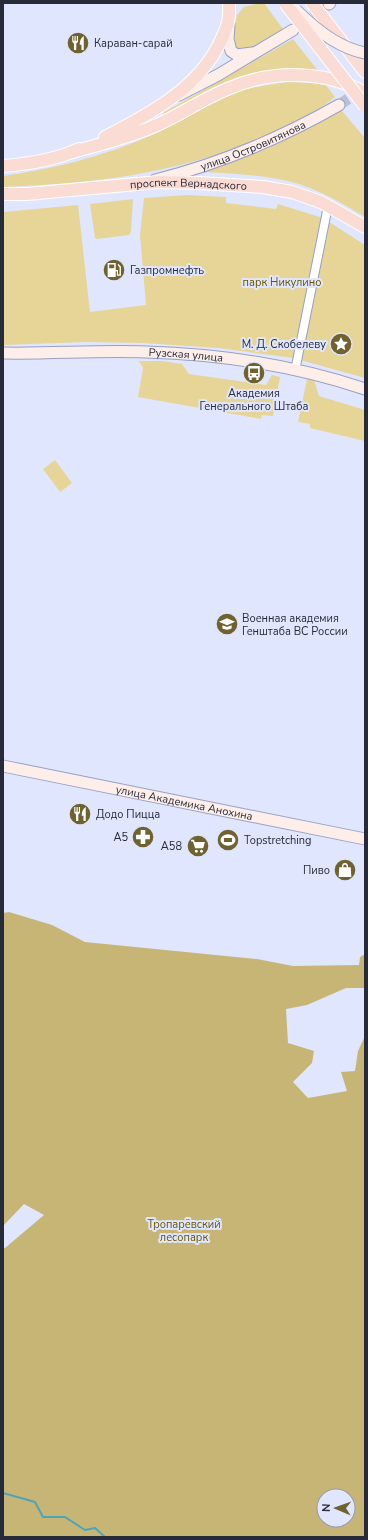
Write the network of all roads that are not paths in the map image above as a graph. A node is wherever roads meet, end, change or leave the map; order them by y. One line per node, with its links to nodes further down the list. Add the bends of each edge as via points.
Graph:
1 (229, 3): 4 (main road)
2 (287, 3): 7 (street, bridge, via 330,38); 12 (main road, bridge)
3 (312, 3): 8 (main road)
4 (229, 22): 6 (street, via 228,39 234,54); 10 (main road, via 211,60 192,82)
5 (293, 30): 6 (street)
6 (258, 51): 10 (street)
7 (365, 54)
8 (365, 72)
9 (365, 93): 13 (main road, via 348,84 315,77 290,76 244,82 146,129)
10 (170, 100): 13 (main road, via 110,135)
11 (339, 106): 15 (street, улица Островитянова, via 242,152 200,167)
12 (365, 106)
13 (73, 152): 14 (main road, via 31,164)
14 (3, 166)
15 (140, 183): 16 (main road, проспект Вернадского); 17 (main road, проспект Вернадского, via 263,187 292,192)
16 (3, 194)
17 (328, 206): 18 (main road, проспект Вернадского); 20 (street)
18 (365, 227)
19 (3, 353): 20 (street, Рузская улица, via 172,353 242,361)
20 (295, 371): 21 (street, Рузская улица)
21 (365, 389)
22 (3, 766): 23 (street, улица Академика Анохина)
23 (365, 839)

